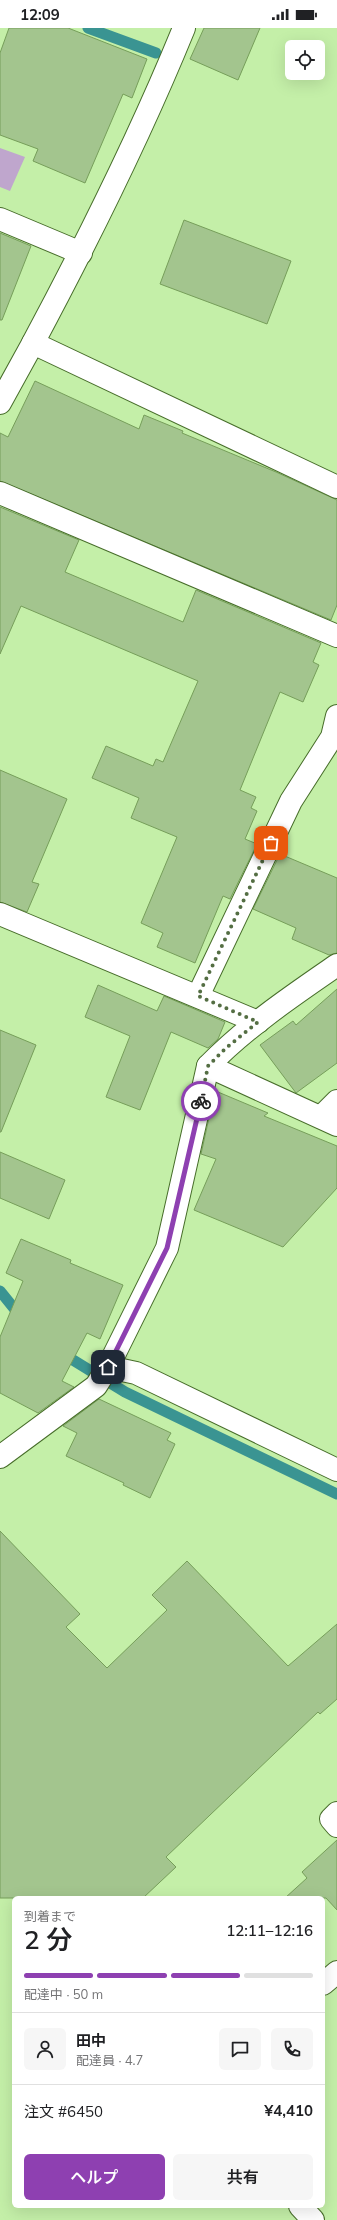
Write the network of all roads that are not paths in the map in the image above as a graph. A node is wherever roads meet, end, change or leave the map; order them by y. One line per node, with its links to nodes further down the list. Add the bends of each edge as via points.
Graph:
1 (184, 28): 3 (street, via 161,84)
2 (0, 219): 3 (street)
3 (81, 253): 4 (street)
4 (33, 343): 5 (street); 6 (street)
5 (0, 403)
6 (337, 487)
7 (0, 493): 8 (street)
8 (337, 636)
9 (337, 716): 12 (street, via 332,737 291,801)
10 (0, 914): 12 (street)
11 (337, 965): 13 (street)
12 (198, 996): 13 (street)
13 (258, 1022): 14 (street)
14 (208, 1066): 16 (street); 17 (street, via 167,1248)
15 (337, 1101): 16 (street)
16 (329, 1121)
17 (108, 1367): 18 (street, via 96,1386); 19 (street, via 136,1373)
18 (0, 1457)
19 (337, 1470)
20 (337, 1813): 21 (street, via 331,1819)
21 (337, 1826)
22 (337, 1972): 23 (street)
23 (325, 1982)
24 (302, 2208): 25 (street)
25 (313, 2220)

